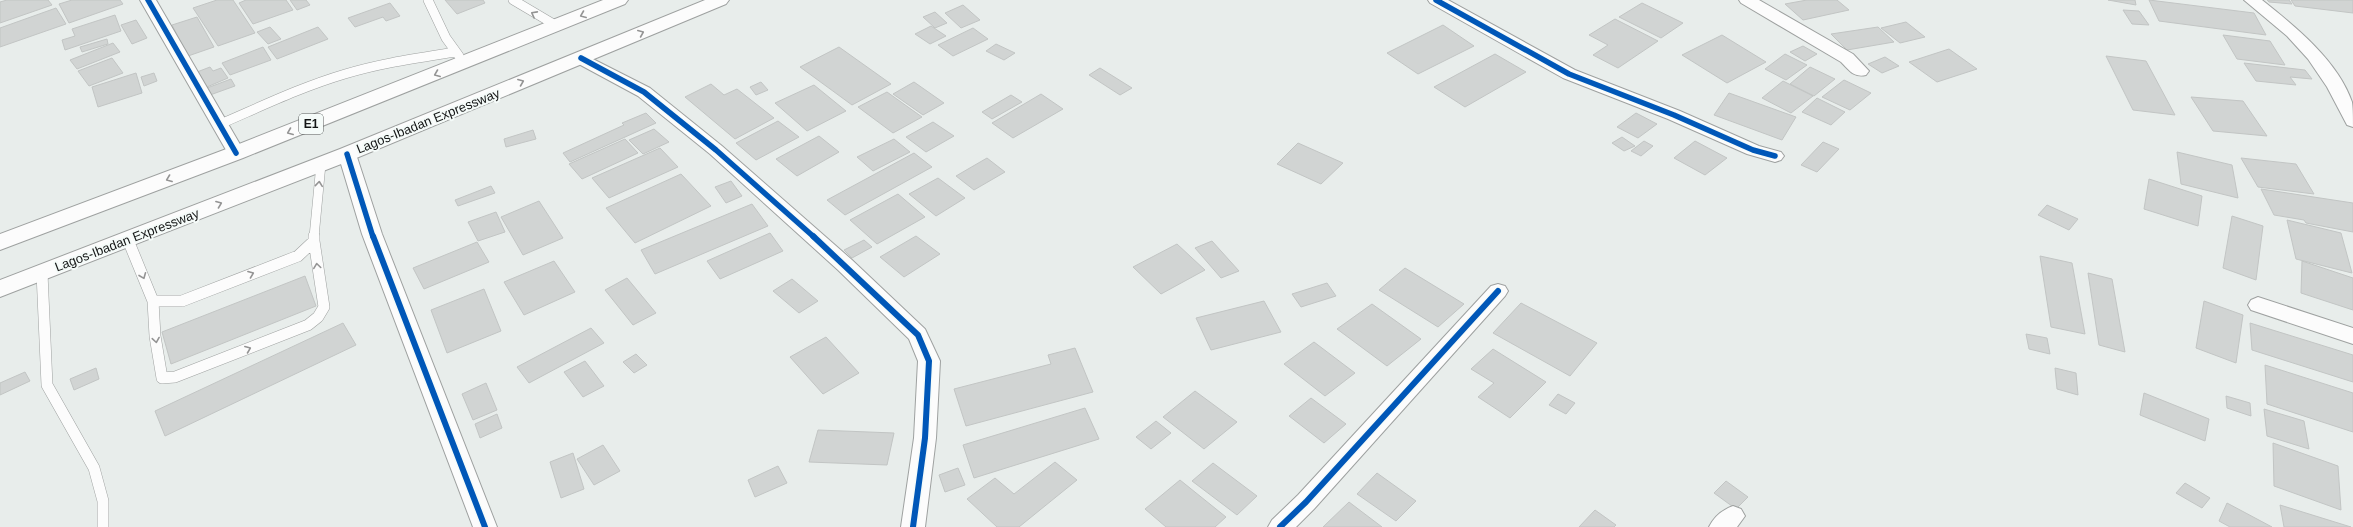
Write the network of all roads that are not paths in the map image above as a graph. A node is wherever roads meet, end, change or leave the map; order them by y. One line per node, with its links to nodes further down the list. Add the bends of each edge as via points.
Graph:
1 (148, 0): 14 (street)
2 (428, 0): 10 (lane)
3 (513, 0): 9 (lane, one-way to 3)
4 (619, 0): 9 (highway, E1, one-way to 9)
5 (720, 0): 11 (highway, Lagos-Ibadan Expressway, one-way to 5)
6 (1436, 0): 17 (street, via 1569,74 1674,115 1753,150)
7 (1747, 0): 12 (street, via 1847,58)
8 (2252, 0): 13 (street, via 2314,54 2335,85)
9 (557, 26): 10 (highway, E1)
10 (460, 57): 14 (lane, via 394,62 346,74); 15 (highway, E1, one-way to 15)
11 (581, 58): 16 (highway, Lagos-Ibadan Expressway, one-way to 11); 30 (street, via 644,92 716,150 845,265 918,335 929,362 925,438)
12 (1860, 72)
13 (2353, 121)
14 (218, 125): 15 (street)
15 (236, 153): 21 (highway, E1, one-way to 21)
16 (347, 154): 18 (highway, Lagos-Ibadan Expressway); 29 (street, via 372,234)
17 (1775, 156)
18 (321, 164): 19 (highway, Lagos-Ibadan Expressway, one-way to 18); 20 (lane, one-way to 18)
19 (128, 240): 22 (highway, Lagos-Ibadan Expressway); 25 (lane, one-way to 25)
20 (314, 241): 25 (lane, one-way to 20, via 182,301 298,256); 25 (lane, one-way to 20, via 155,336 162,378 175,378 308,325 318,317 324,308)
21 (0, 242)
22 (42, 273): 23 (highway, Lagos-Ibadan Expressway); 28 (lane, via 47,385 94,468 103,501)
23 (0, 289)
24 (1498, 291): 31 (street, via 1306,502)
25 (154, 301)
26 (2258, 305): 27 (street)
27 (2353, 336)
28 (103, 527)
29 (485, 527)
30 (913, 527)
31 (1280, 527)

